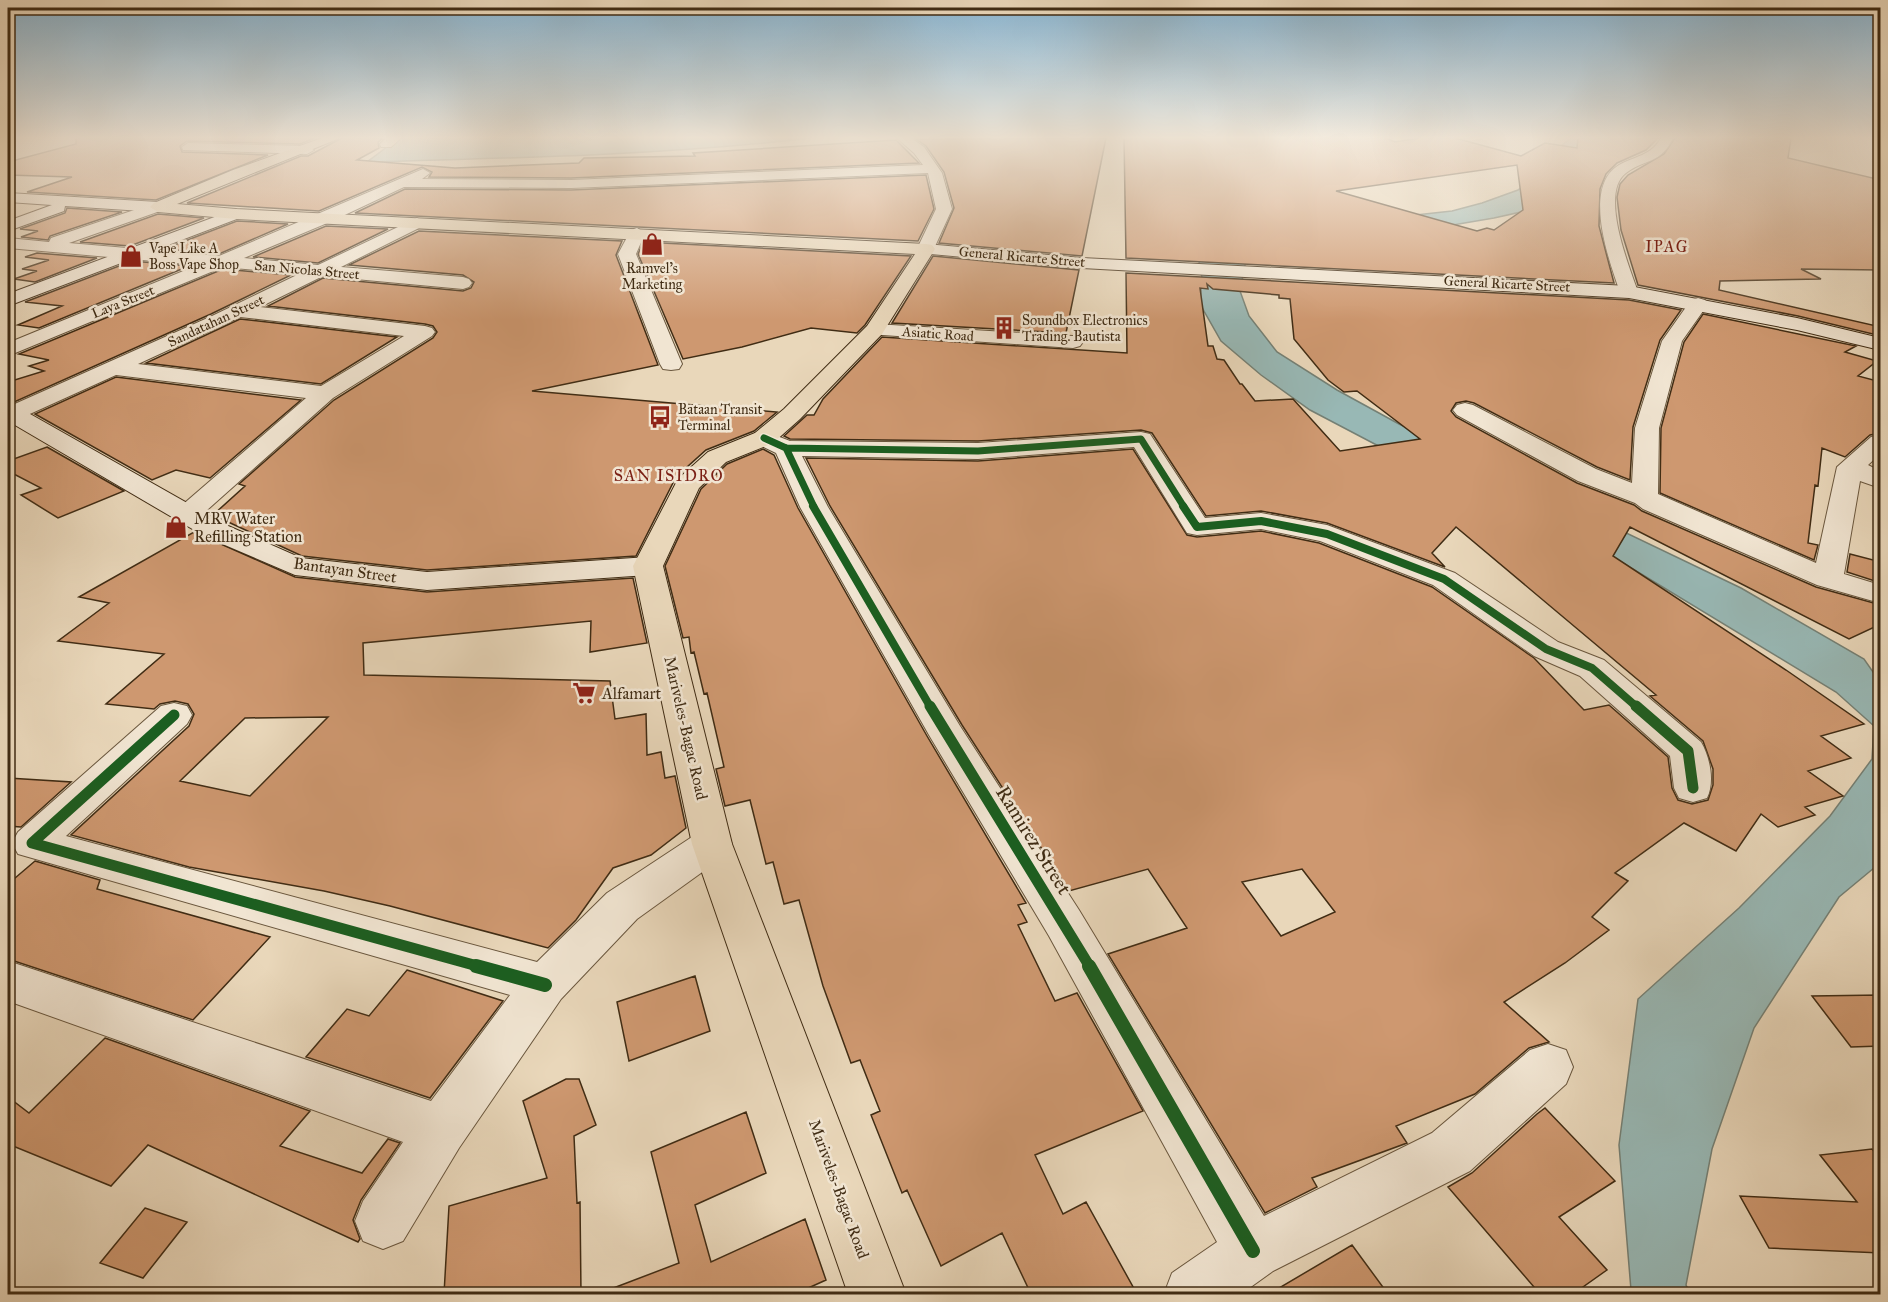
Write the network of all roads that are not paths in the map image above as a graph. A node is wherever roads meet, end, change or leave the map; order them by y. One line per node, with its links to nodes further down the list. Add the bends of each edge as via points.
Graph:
1 (18, 199): 6 (street)
2 (177, 199): 7 (main road)
3 (369, 199): 9 (street, Laya Street)
4 (941, 199): 15 (street, via 944,209)
5 (1609, 199): 20 (street, via 1611,237)
6 (72, 203): 7 (street); 11 (street)
7 (158, 207): 8 (main road, General Ricarte Street); 14 (street)
8 (236, 214): 9 (main road, General Ricarte Street); 16 (street)
9 (326, 218): 10 (main road, General Ricarte Street); 17 (street, Laya Street)
10 (417, 223): 12 (main road, General Ricarte Street); 18 (street, Sandatahan Street)
11 (8, 226)
12 (637, 233): 15 (main road, General Ricarte Street); 28 (street, via 627,254)
13 (8, 243): 14 (street, San Nicolas Street)
14 (47, 246): 16 (street, San Nicolas Street)
15 (926, 249): 20 (street, General Ricarte Street, via 1082,263); 24 (main road)
16 (132, 254): 17 (street, San Nicolas Street); 21 (street)
17 (221, 262): 18 (street, San Nicolas Street); 27 (street, Laya Street)
18 (321, 271): 19 (street, San Nicolas Street); 23 (street, Sandatahan Street)
19 (463, 283)
20 (1629, 292): 22 (street, General Ricarte Street)
21 (8, 300)
22 (1698, 304): 26 (street, General Ricarte Street); 37 (street, via 1672,341 1647,428)
23 (238, 311): 29 (street, Sandatahan Street); 30 (street, via 425,332)
24 (875, 330): 25 (street, Asiatic Road); 34 (main road, via 792,414)
25 (1072, 342)
26 (1881, 346)
27 (8, 350)
28 (671, 364)
29 (113, 368): 30 (street); 32 (street, Sandatahan Street)
30 (325, 393): 38 (street)
31 (1465, 410): 37 (street, via 1587,475)
32 (10, 412): 38 (street, Bantayan Street)
33 (1881, 442): 35 (street)
34 (775, 443): 39 (main road, via 717,457 687,485); 43 (street, via 978,451 1141,439 1197,527 1261,521 1327,534 1444,579 1546,649 1592,668 1688,750); 50 (street, Ramirez Street, via 947,735 1064,922)
35 (1850, 467): 36 (street); 40 (street)
36 (1881, 480)
37 (1645, 497): 40 (street)
38 (187, 513): 39 (street, Bantayan Street, via 216,531 295,566 427,581)
39 (648, 566): 44 (main road, Mariveles-Bagac Road)
40 (1828, 579): 41 (street)
41 (1881, 594)
42 (174, 715): 46 (street, via 32,843)
43 (1693, 788)
44 (712, 844): 46 (street, via 622,906); 51 (main road, Mariveles-Bagac Road)
45 (8, 981): 48 (street)
46 (545, 985): 48 (street)
47 (1548, 1066): 50 (street, via 1450,1152)
48 (441, 1130): 49 (street)
49 (383, 1221)
50 (1253, 1251): 52 (street)
51 (877, 1294)
52 (1193, 1294)

